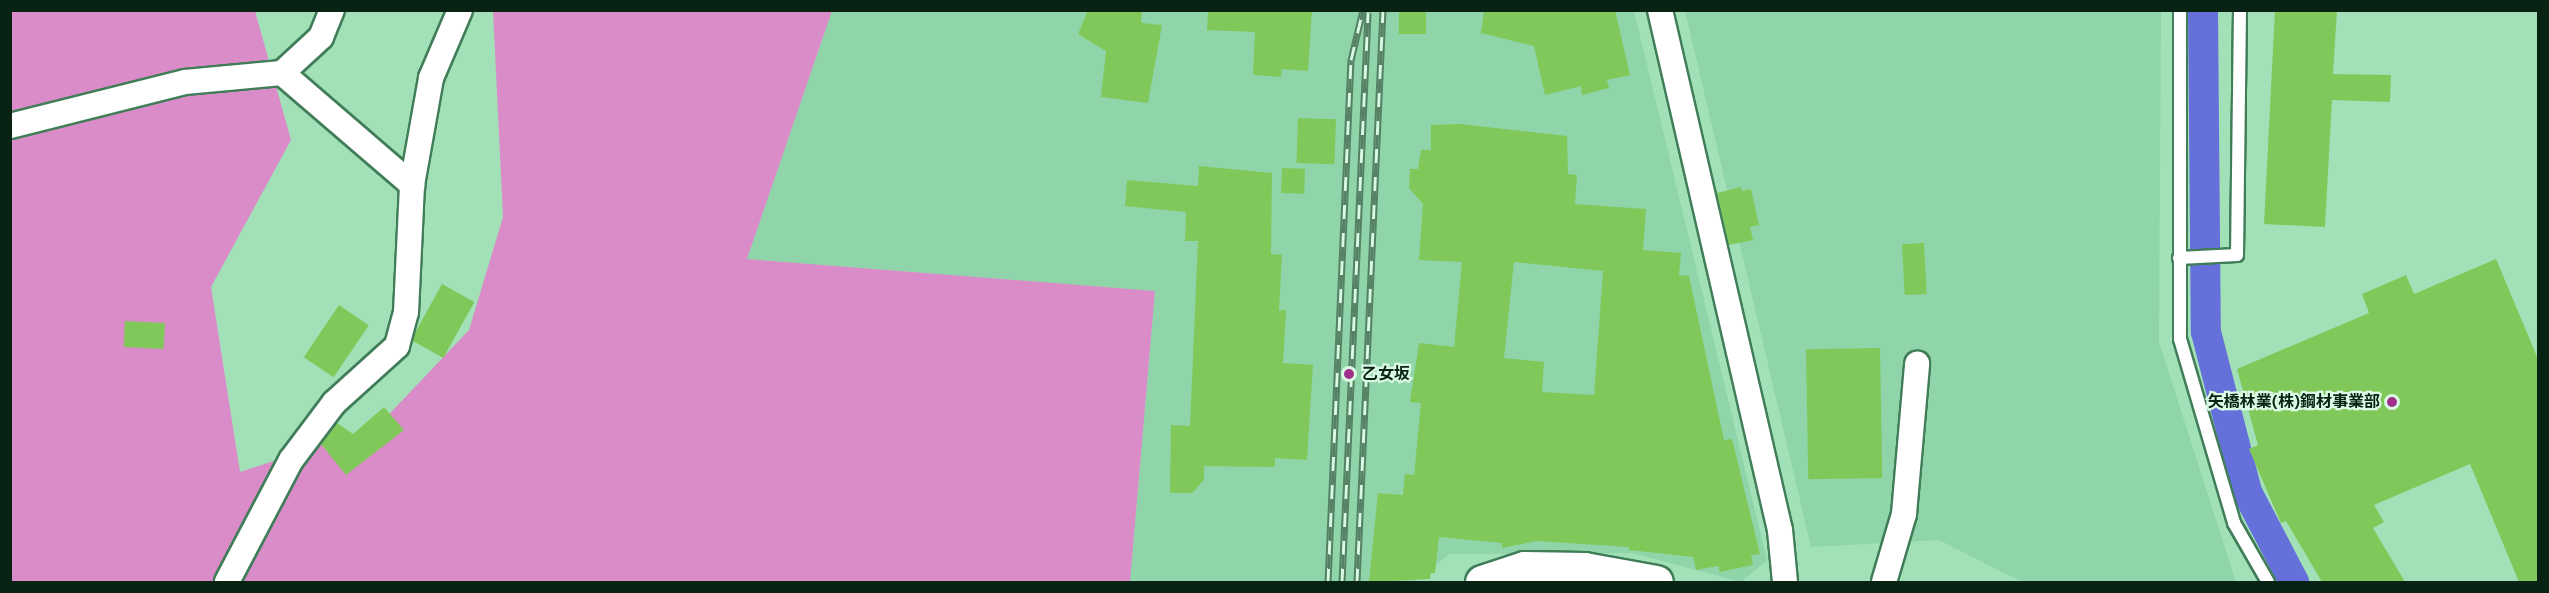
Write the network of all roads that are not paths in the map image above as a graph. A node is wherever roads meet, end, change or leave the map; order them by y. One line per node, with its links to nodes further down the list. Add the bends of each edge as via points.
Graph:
1 (332, 10): 6 (street, via 321,37)
2 (460, 10): 8 (street, via 431,78)
3 (1660, 10): 14 (street, via 1780,530)
4 (2180, 10): 9 (lane)
5 (2240, 10): 9 (lane, via 2237,255)
6 (282, 73): 7 (street, via 185,82); 8 (street)
7 (10, 126)
8 (412, 184): 11 (street, via 405,312 397,346 334,403 291,460)
9 (2179, 258): 16 (lane, via 2180,339 2234,522)
10 (1917, 364): 15 (street, via 1904,514)
11 (226, 582)
12 (1482, 582): 13 (street, via 1524,568 1584,568)
13 (1656, 582)
14 (1785, 582)
15 (1884, 582)
16 (2268, 582)

